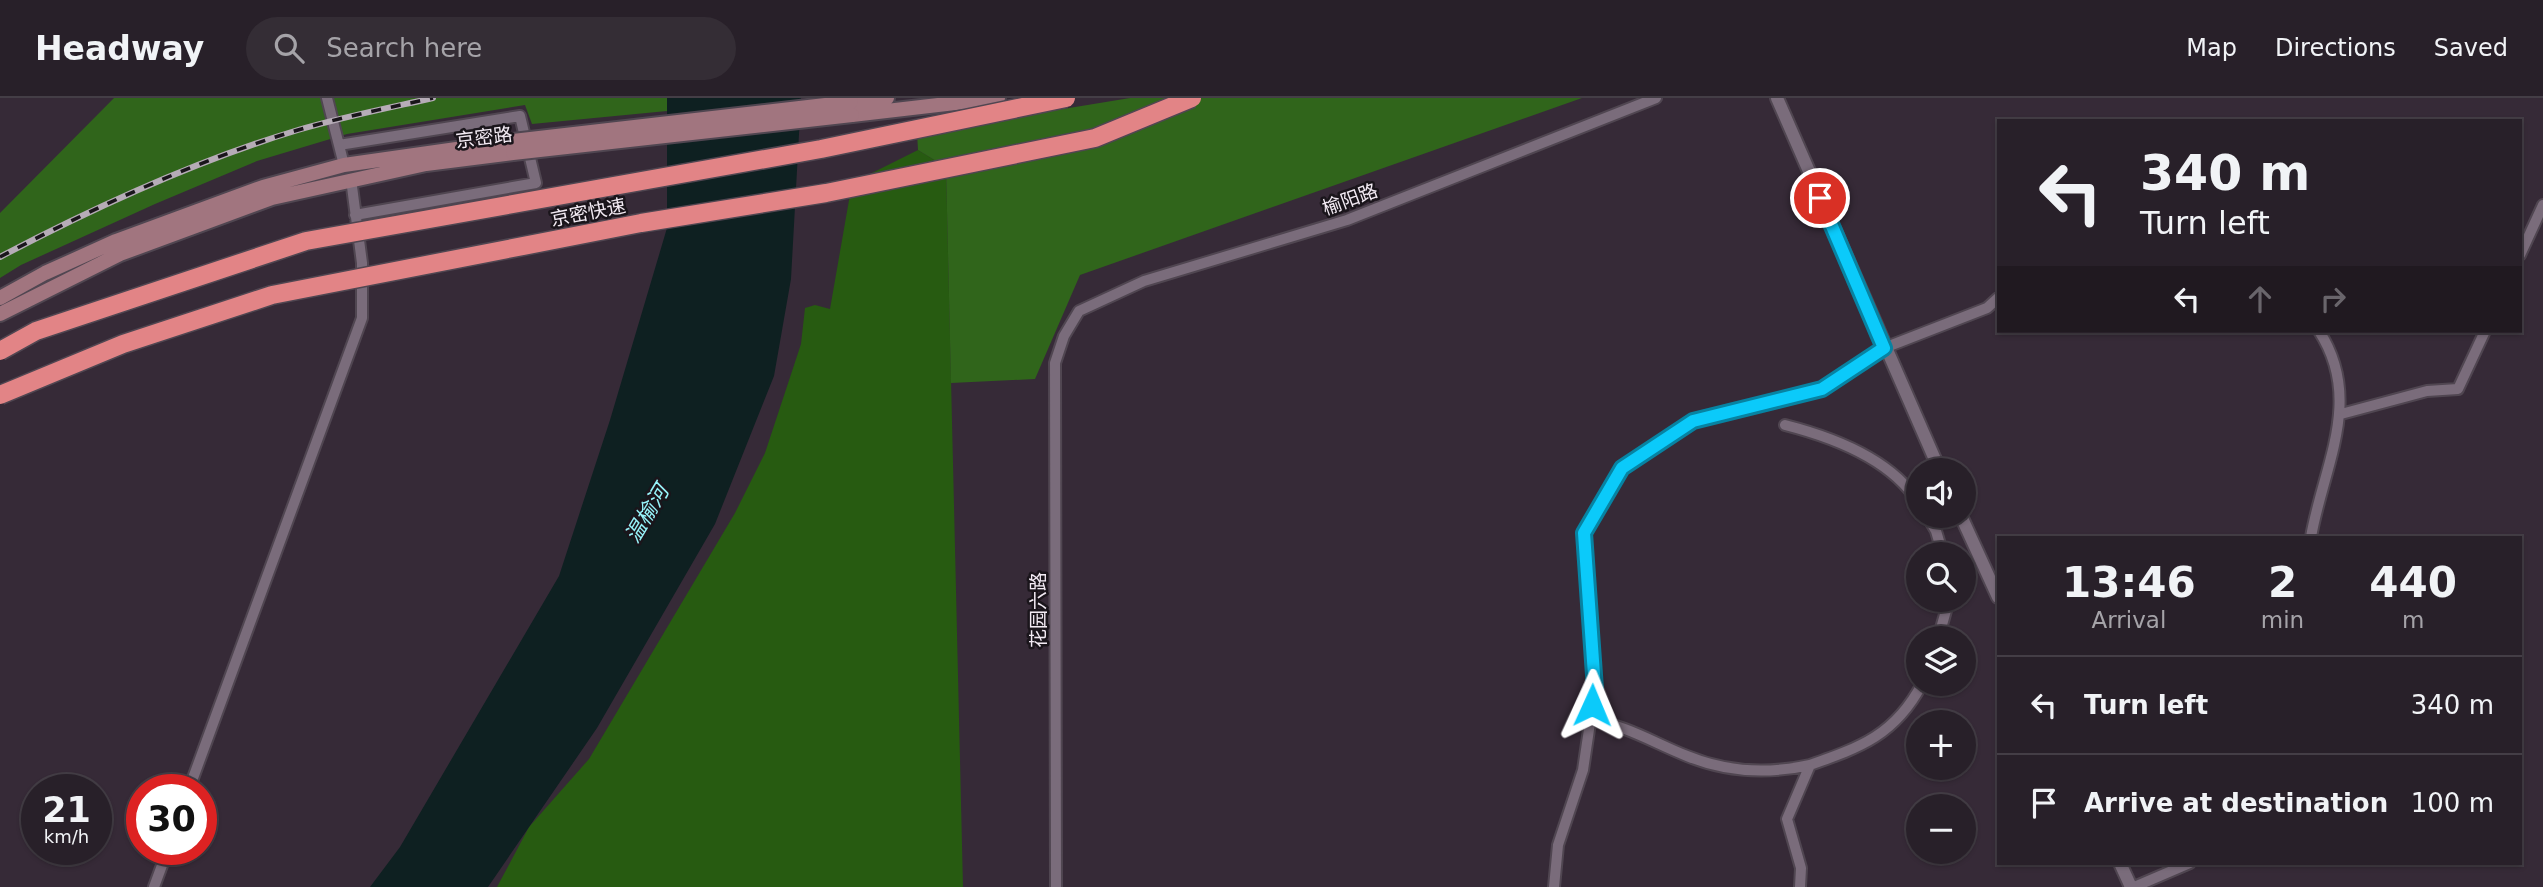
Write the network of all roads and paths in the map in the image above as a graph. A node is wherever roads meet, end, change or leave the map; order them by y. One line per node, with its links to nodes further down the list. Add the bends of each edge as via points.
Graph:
1 (327, 98): 10 (street)
2 (887, 98): 9 (main road, 京密路)
3 (998, 98): 8 (main road, 京密路)
4 (1066, 98): 23 (highway, 京密快速, bridge, via 808,151 306,241 36,331)
5 (1192, 98): 24 (highway, 京密快速, bridge, via 1095,138 272,295 123,344)
6 (1656, 98): 21 (street, 榆阳路, via 1347,220 1144,281 1079,311)
7 (1777, 98): 22 (street)
8 (975, 100): 9 (main road, 京密路)
9 (852, 108): 11 (main road, 京密路, bridge)
10 (339, 145): 12 (street); 15 (street, via 520,116 536,183)
11 (513, 147): 12 (main road, 京密路); 13 (main road, 京密路)
12 (344, 164): 18 (main road, 京密路, via 263,187 116,241 45,273)
13 (351, 178): 15 (street); 18 (main road, 京密路, via 272,198)
14 (2543, 205): 16 (street)
15 (355, 215): 35 (street, via 362,263 362,318)
16 (2522, 251)
17 (1997, 300): 22 (street, via 1987,309)
18 (2, 303)
19 (2320, 333): 25 (street, via 2336,374)
20 (2484, 333): 25 (street, via 2458,389 2427,391)
21 (1064, 335): 40 (street, 花园六路, via 1055,363)
22 (1884, 348): 27 (street); 33 (street, via 1822,389 1693,421 1622,468 1584,533 1595,689)
23 (0, 351)
24 (0, 395)
25 (2342, 414): 30 (street)
26 (1785, 425): 28 (street, via 1856,450)
27 (1934, 458)
28 (1906, 485)
29 (1966, 528): 31 (street)
30 (2311, 536)
31 (1997, 595)
32 (1916, 696): 34 (street, via 1908,710 1863,747)
33 (1590, 720): 34 (street, via 1617,724 1688,757 1725,767 1776,773); 41 (street, via 1583,770 1558,845)
34 (1810, 765): 42 (street, via 1787,819 1801,868)
35 (195, 774)
36 (161, 865): 39 (street)
37 (2121, 865): 43 (street)
38 (2185, 865): 43 (street)
39 (153, 887)
40 (1056, 887)
41 (1555, 887)
42 (1800, 887)
43 (2133, 887)

